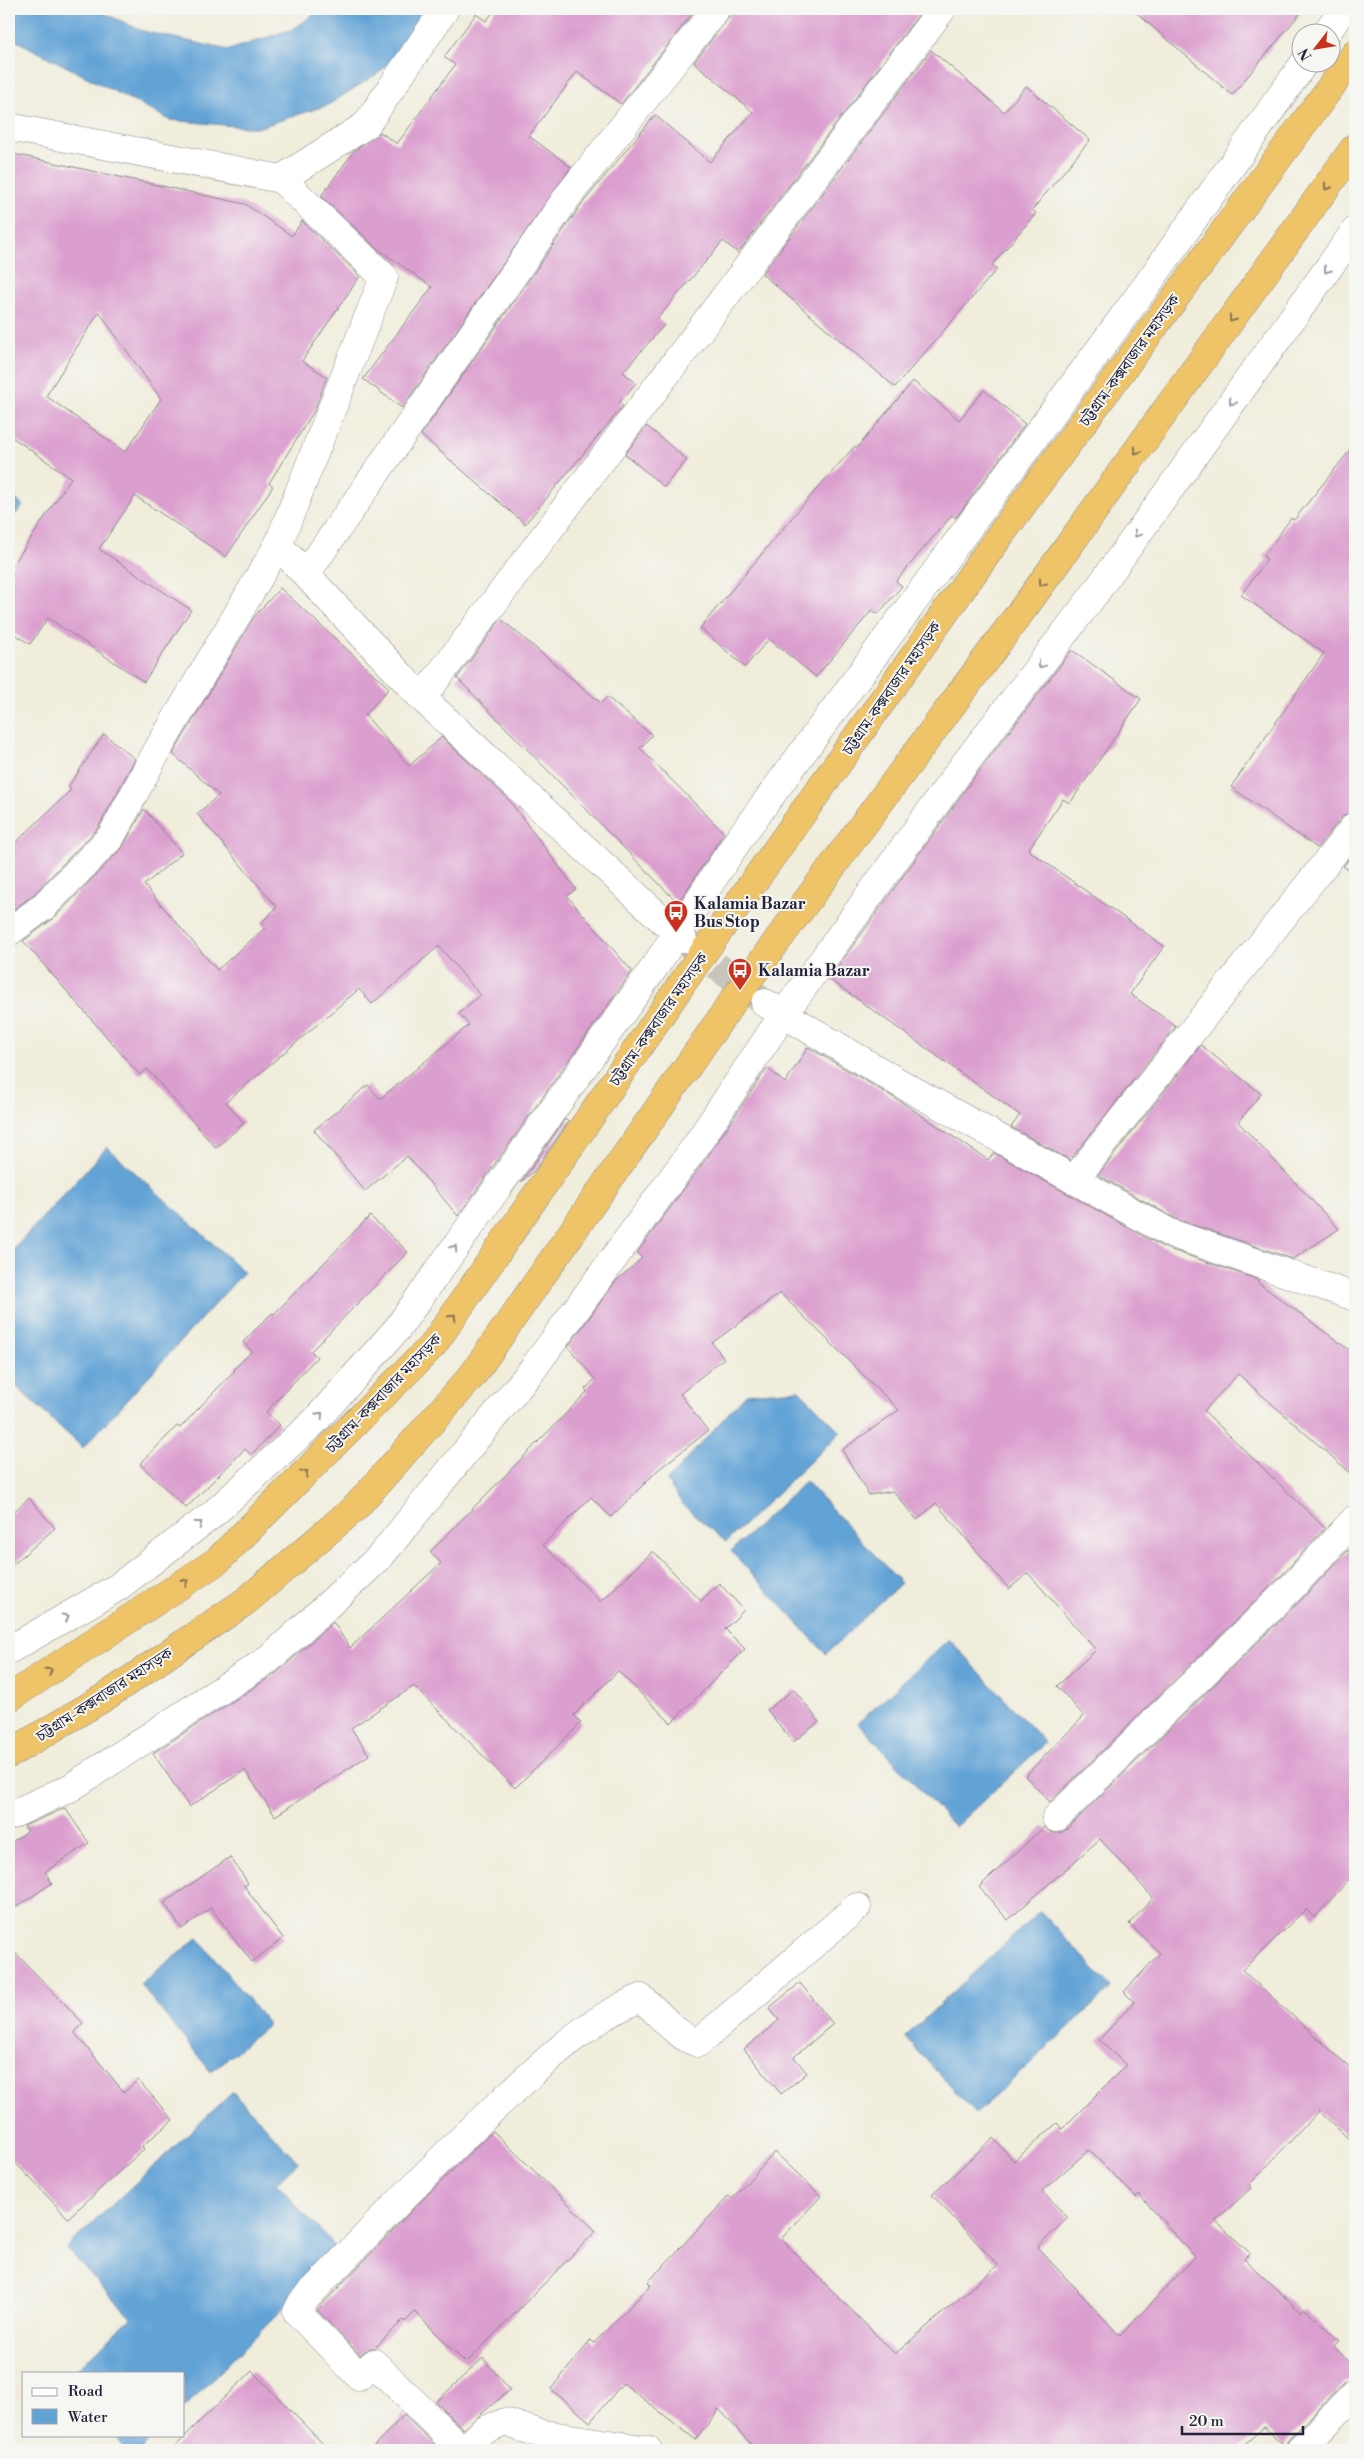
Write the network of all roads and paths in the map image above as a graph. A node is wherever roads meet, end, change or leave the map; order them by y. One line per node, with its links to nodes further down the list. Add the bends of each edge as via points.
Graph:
1 (445, 9): 10 (street, via 366,125)
2 (716, 9): 13 (street, via 568,196)
3 (942, 9): 14 (street)
4 (1344, 9): 5 (street)
5 (1334, 22)
6 (1355, 54): 23 (highway, চট্টগ্রাম-কক্সবাজার মহাসড়ক, one-way to 6, via 217,1561 433,1345 701,956 998,538)
7 (1298, 72): 17 (street, via 1149,282 747,828)
8 (9, 127): 10 (street)
9 (1355, 147): 24 (highway, চট্টগ্রাম-কক্সবাজার মহাসড়ক, one-way to 24, via 1034,594 740,991 472,1376 356,1507 246,1601 105,1697)
10 (281, 178): 12 (street, via 384,277)
11 (1355, 231): 18 (street, one-way to 18, via 1093,596)
12 (278, 545): 13 (street); 16 (street, via 111,836 43,907)
13 (306, 574): 14 (street)
14 (422, 698): 17 (street)
15 (1355, 826): 19 (street)
16 (9, 932)
17 (680, 936): 22 (street, one-way to 17, via 118,1587 213,1514 315,1420 397,1329 656,965)
18 (774, 1009): 19 (street); 25 (street, via 695,1146 532,1370 379,1558 269,1659 70,1788)
19 (1074, 1180): 20 (street, via 1170,1232)
20 (1355, 1297)
21 (1355, 1519): 26 (street, via 1292,1587)
22 (9, 1650)
23 (9, 1698)
24 (9, 1754)
25 (9, 1816)
26 (1056, 1818)
27 (857, 1907): 29 (street, via 698,2043 684,2039 641,1998 620,2006 565,2043 475,2126 302,2302 297,2312 359,2376 374,2363)
28 (1355, 2394): 31 (street)
29 (464, 2450): 30 (street, via 483,2430 505,2422 538,2433)
30 (648, 2450)
31 (1300, 2450)

